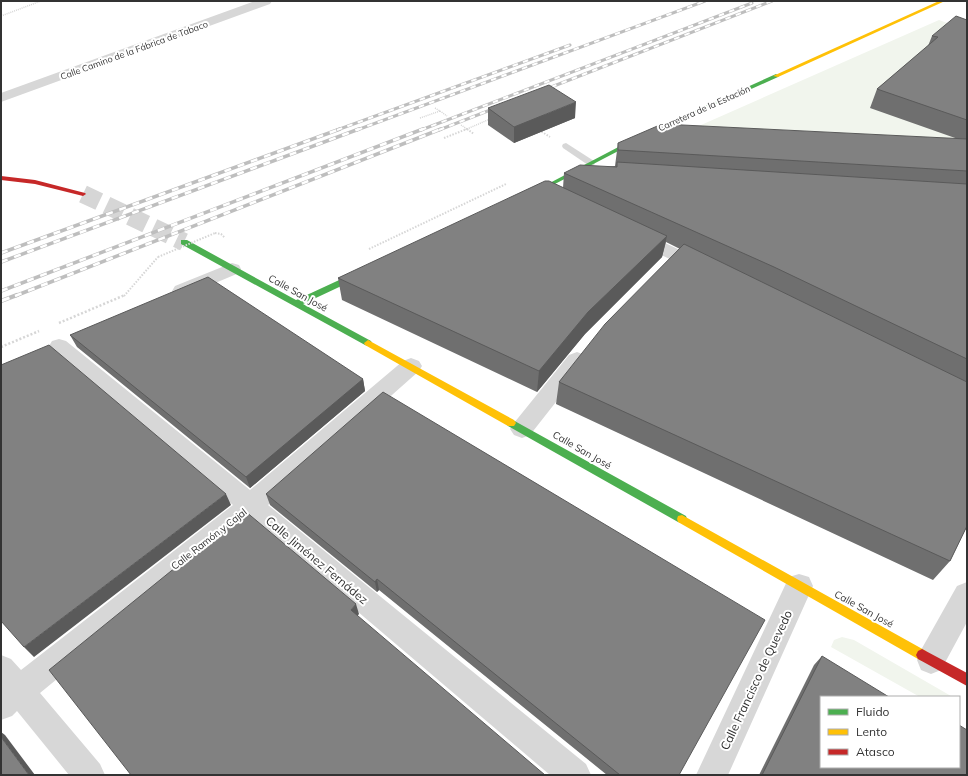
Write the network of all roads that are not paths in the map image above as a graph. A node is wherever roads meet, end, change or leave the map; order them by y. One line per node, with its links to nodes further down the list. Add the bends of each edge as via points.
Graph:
1 (266, 1): 3 (street, Calle Camino de la Fábrica de Tabaco)
2 (943, 1): 4 (street, Carretera de la Estación)
3 (1, 98)
4 (649, 133): 5 (street); 7 (street, Carretera de la Estación)
5 (681, 135)
6 (566, 146): 7 (lane)
7 (596, 170): 8 (street)
8 (569, 174): 10 (street)
9 (1, 178): 11 (street, via 35,182)
10 (540, 190): 12 (street); 13 (street)
11 (83, 194)
12 (518, 200)
13 (562, 201)
14 (619, 228): 18 (street, via 671,261)
15 (184, 242): 17 (street, Calle San José)
16 (375, 267): 20 (street)
17 (232, 269): 19 (street); 20 (street, Calle San José)
18 (718, 276)
19 (167, 298)
20 (295, 304): 23 (street, Calle San José)
21 (80, 336): 25 (street, Calle Jiménez Fernádez, via 50,338)
22 (588, 346): 24 (street)
23 (410, 366): 24 (street, Calle San José); 25 (street, Calle Ramón y Cajal)
24 (522, 429): 26 (street, Calle San José)
25 (251, 505): 30 (street, Calle Ramón y Cajal); 32 (street, Calle Jiménez Fernádez)
26 (799, 586): 28 (street, Calle San José); 33 (street, Calle Francisco de Quevedo)
27 (967, 595): 28 (street)
28 (931, 660): 29 (street, Calle San José)
29 (967, 680)
30 (7, 688): 31 (street)
31 (88, 775)
32 (575, 775)
33 (712, 775)

